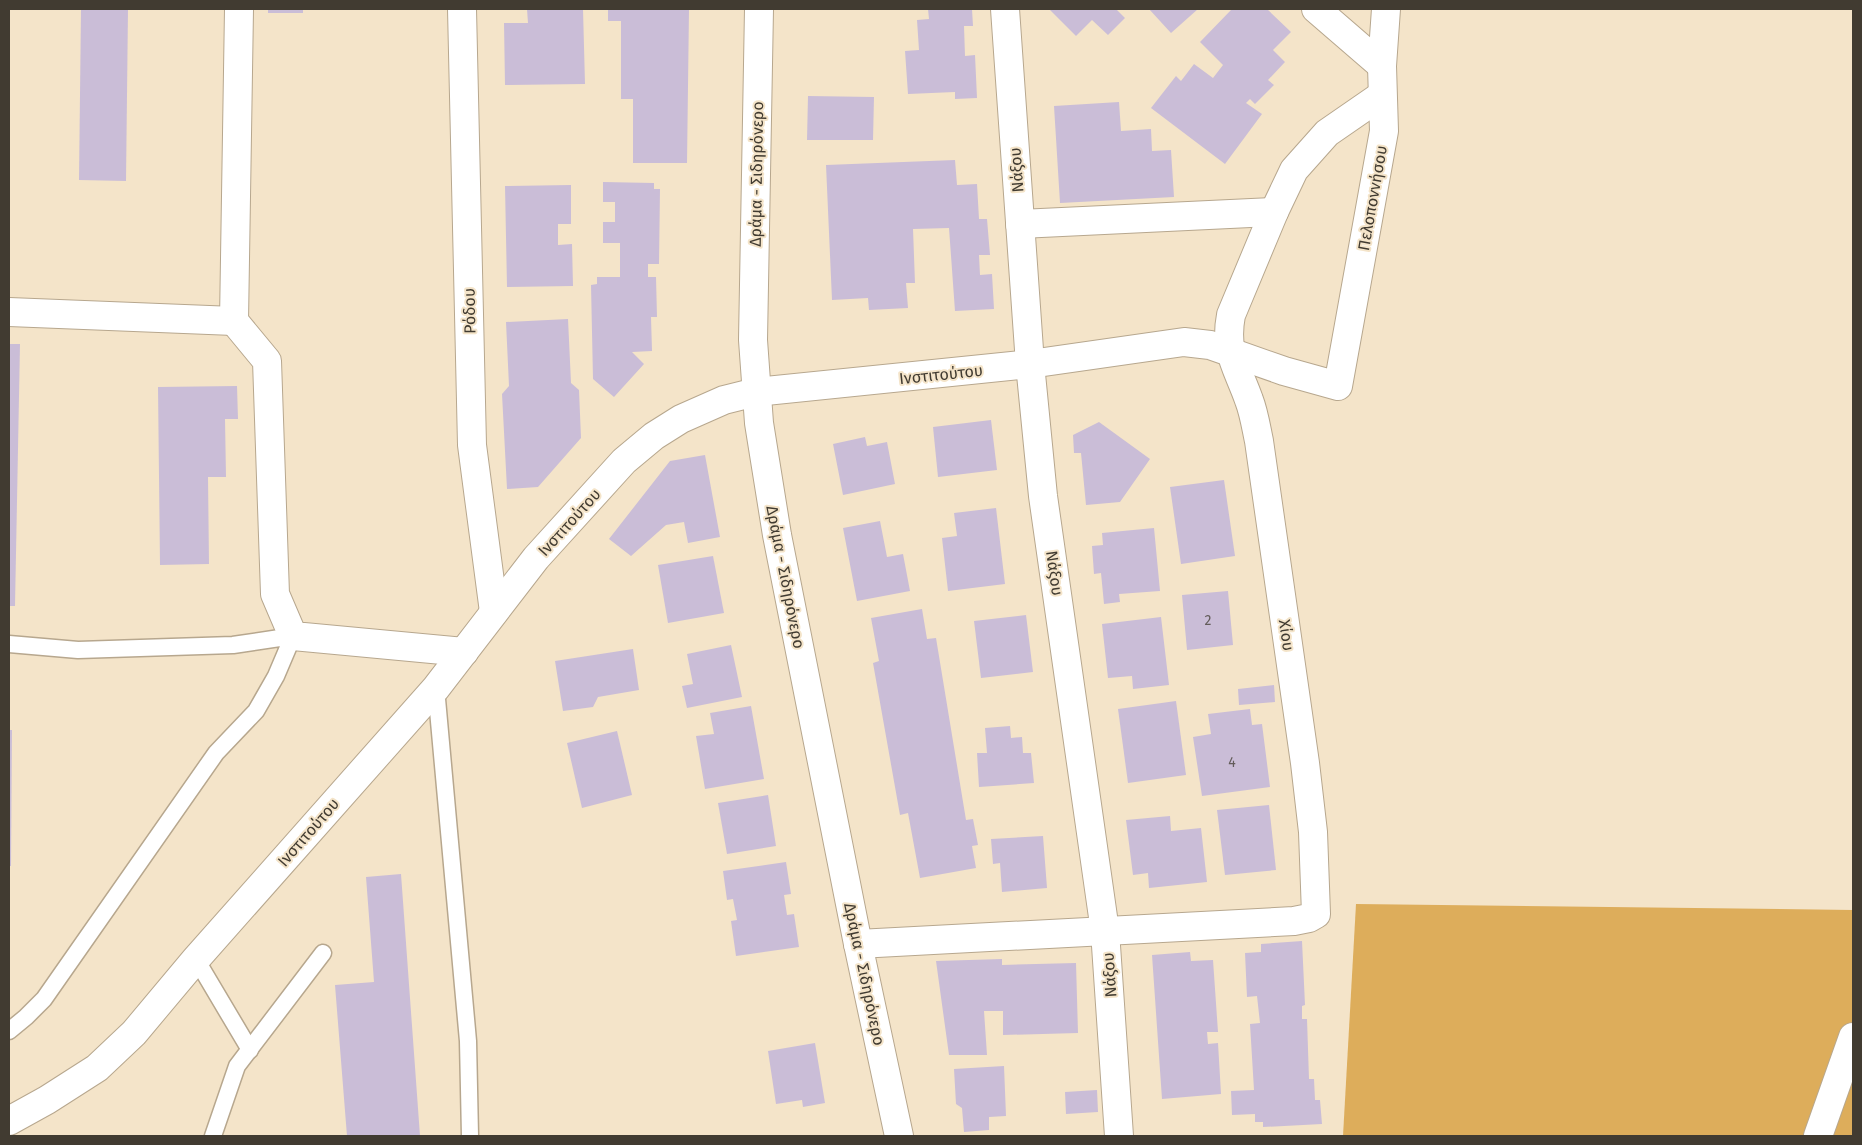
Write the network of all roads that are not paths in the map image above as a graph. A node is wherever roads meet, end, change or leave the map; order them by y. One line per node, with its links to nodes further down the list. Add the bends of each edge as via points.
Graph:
1 (239, 9): 12 (street)
2 (462, 9): 17 (street, Ρόδου, via 472,445)
3 (759, 9): 16 (street, Δράμα - Σιδηρόνερο, via 753,340)
4 (1005, 9): 10 (street, Νάξου)
5 (1316, 9): 7 (street)
6 (1386, 9): 7 (street, Πελοποννήσου)
7 (1382, 66): 8 (street, Πελοποννήσου)
8 (1382, 95): 9 (street, via 1327,132 1314,146 1294,170); 15 (street, Πελοποννήσου, via 1384,131)
9 (1274, 212): 10 (street); 13 (street, via 1231,315)
10 (1020, 224): 14 (street, Νάξου)
11 (9, 312): 12 (street)
12 (234, 321): 18 (street, via 267,361 275,594)
13 (1230, 353): 14 (street, Ινστιτούτου, via 1210,345 1184,342); 15 (street, Ινστιτούτου); 22 (street, Χίου, via 1249,400 1258,441 1305,763 1312,824 1316,914 1294,921)
14 (1030, 364): 16 (street, Ινστιτούτου); 22 (street, Νάξου, via 1043,496)
15 (1338, 386)
16 (756, 392): 17 (street, Ινστιτούτου, via 724,400 681,419 638,449 549,543); 23 (street, Δράμα - Σιδηρόνερο, via 777,535)
17 (494, 612): 20 (street, Ινστιτούτου)
18 (292, 636): 19 (lane, via 233,645 88,650); 20 (street); 26 (lane, via 276,676 256,711 216,753 44,999)
19 (9, 644)
20 (464, 652): 21 (street, Ινστιτούτου)
21 (436, 688): 25 (street, Ινστιτούτου); 31 (lane, via 468,1041)
22 (1105, 931): 23 (street); 33 (street, Νάξου)
23 (858, 944): 32 (street, Δράμα - Σιδηρόνερο)
24 (323, 953): 28 (lane)
25 (196, 959): 28 (lane); 29 (street, Ινστιτούτου, via 134,1033 97,1068)
26 (9, 1031)
27 (1853, 1037): 34 (street)
28 (250, 1050): 30 (lane, via 237,1066)
29 (9, 1121)
30 (212, 1136)
31 (470, 1136)
32 (899, 1136)
33 (1119, 1136)
34 (1818, 1136)

